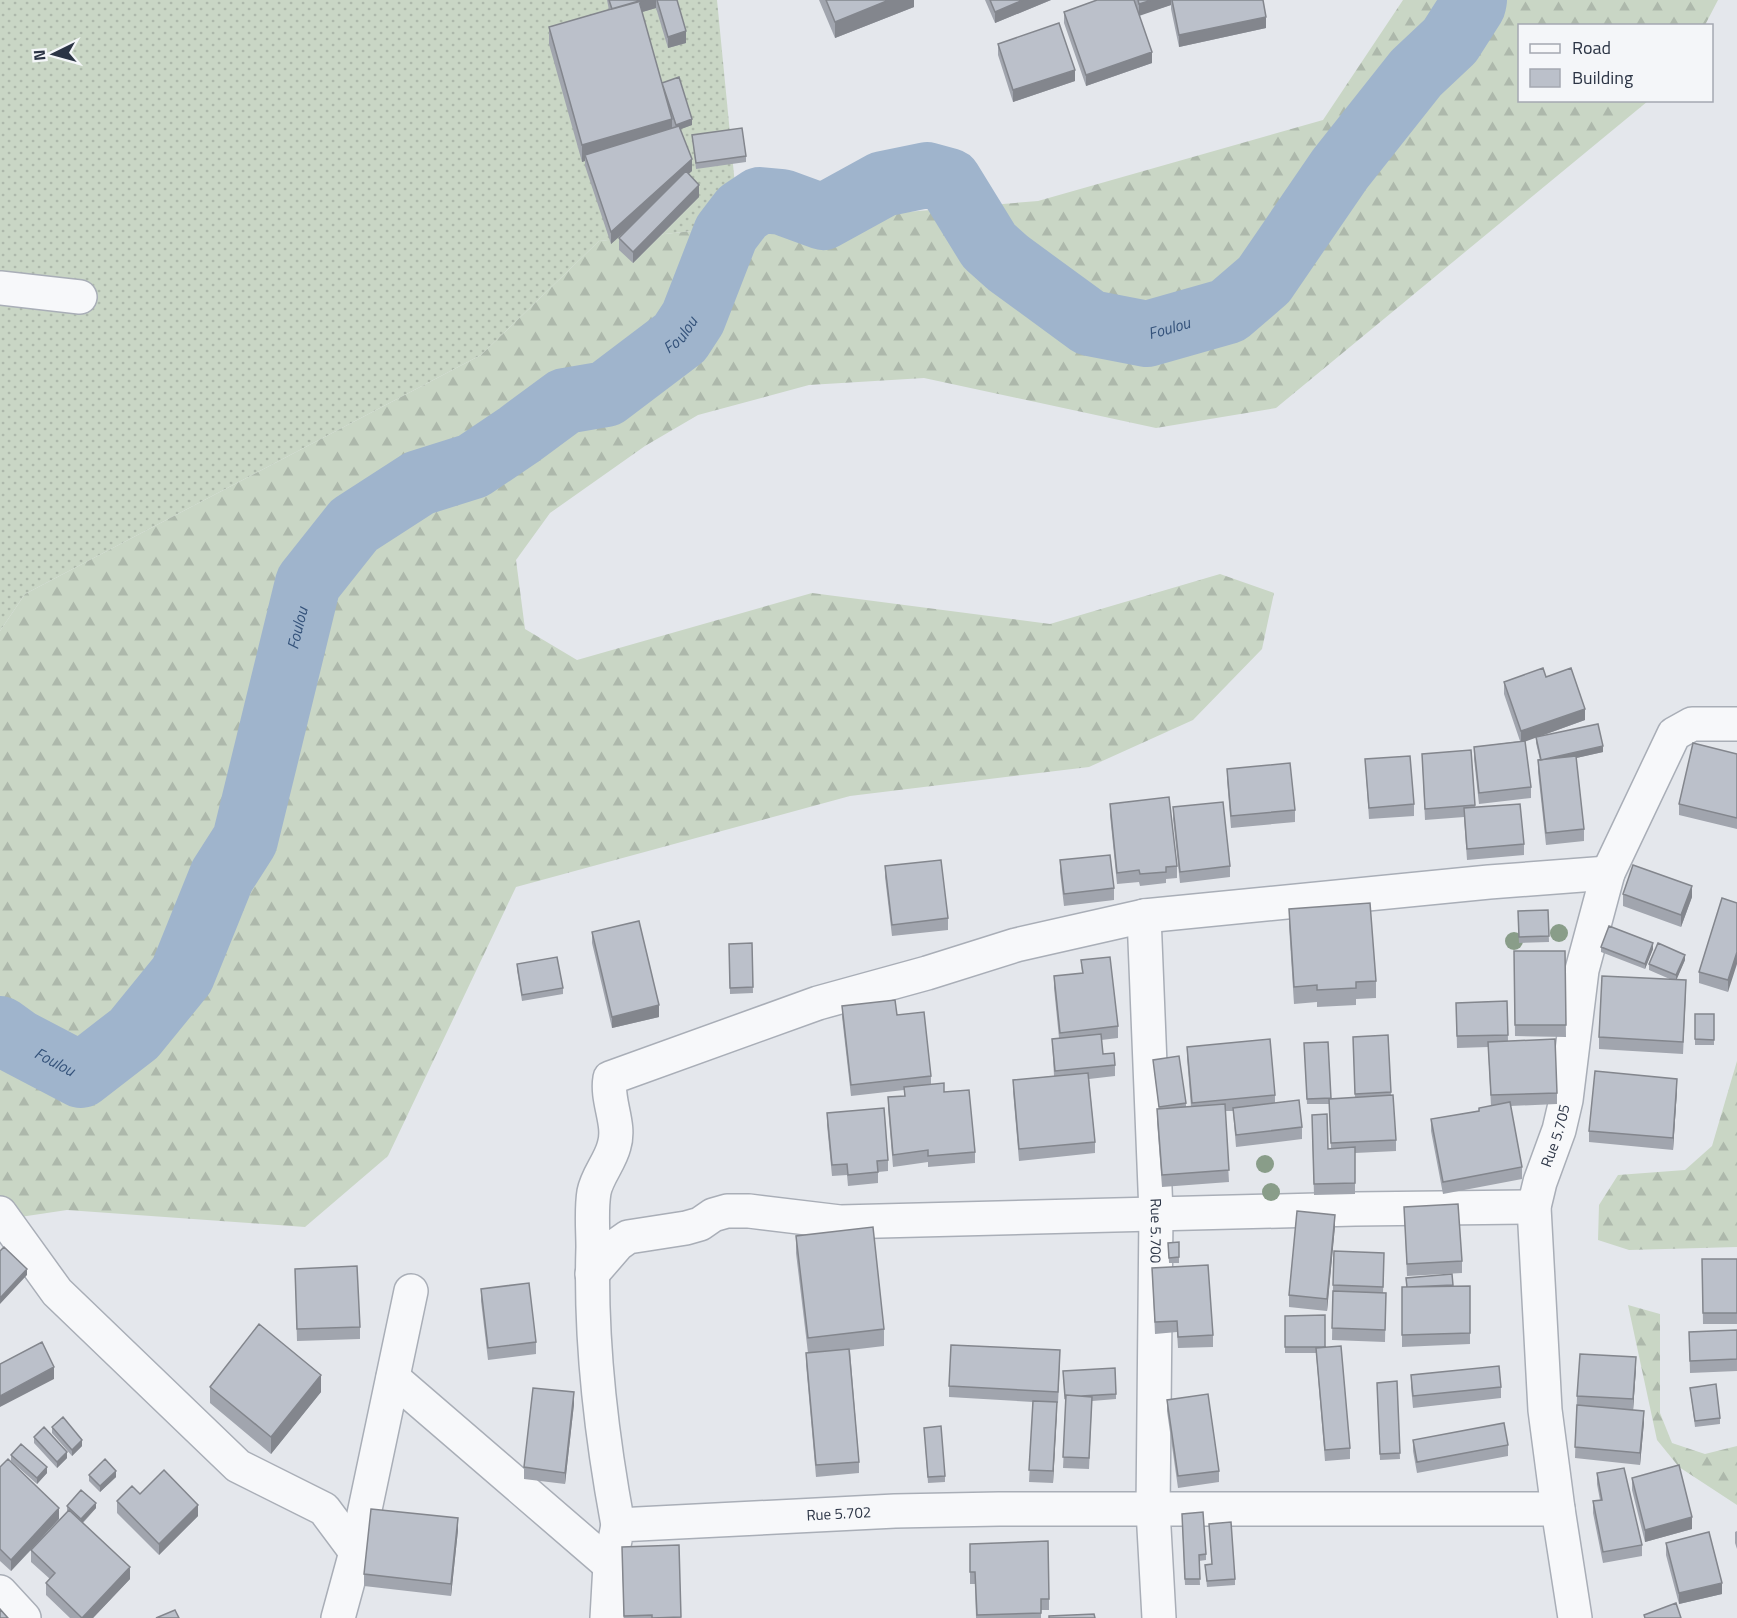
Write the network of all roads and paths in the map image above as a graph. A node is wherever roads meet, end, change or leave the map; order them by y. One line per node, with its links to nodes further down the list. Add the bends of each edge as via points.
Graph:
1 (0, 288): 2 (street)
2 (80, 297)
3 (1737, 724): 4 (street, Rue 5.705, via 1692,724 1674,734)
4 (1608, 873): 5 (street); 6 (street, Rue 5.705, via 1582,970 1566,1100)
5 (1144, 916): 8 (street, Rue 5.700); 9 (street, via 1016,945 818,1003 610,1078 615,1146 594,1192)
6 (1534, 1207): 8 (street); 12 (street, Rue 5.705, via 1545,1410)
7 (0, 1213): 15 (street, via 57,1292 238,1466 324,1509)
8 (1156, 1213): 9 (street, via 840,1222 727,1211 700,1224 628,1237); 13 (street, Rue 5.700)
9 (592, 1274): 14 (street, via 605,1455)
10 (411, 1291): 11 (street)
11 (393, 1378): 15 (street); 16 (street)
12 (1558, 1509): 13 (street, Rue 5.702); 22 (street, Rue 5.705)
13 (1153, 1510): 14 (street, Rue 5.702, via 895,1511); 21 (street, Rue 5.700)
14 (618, 1525): 16 (street)
15 (356, 1552): 19 (street)
16 (610, 1565): 20 (street)
17 (0, 1592): 18 (street)
18 (24, 1618)
19 (338, 1618)
20 (608, 1618)
21 (1159, 1618)
22 (1575, 1618)

